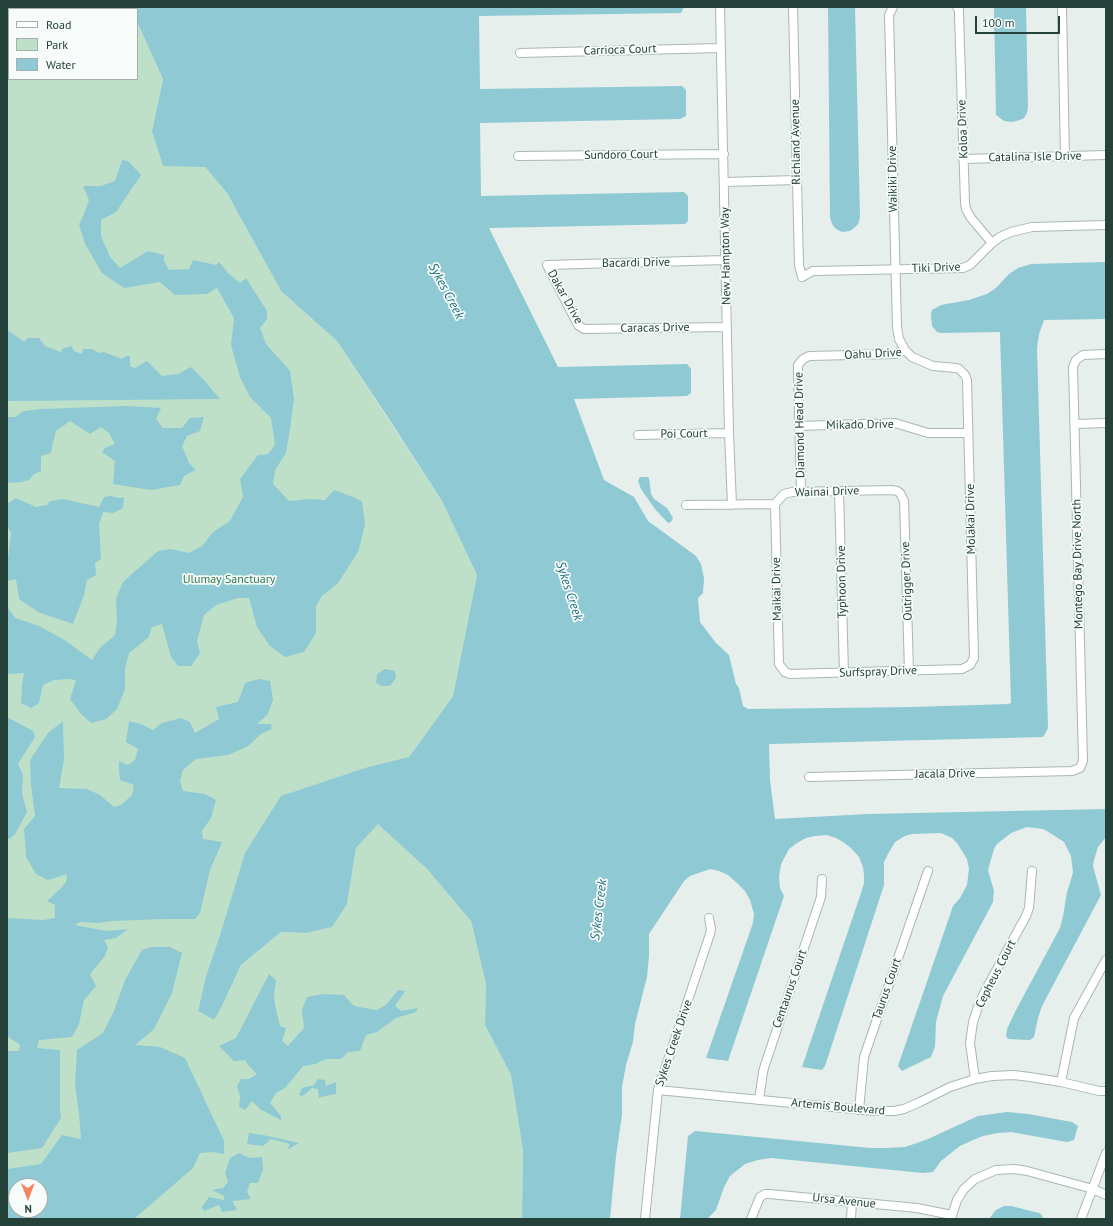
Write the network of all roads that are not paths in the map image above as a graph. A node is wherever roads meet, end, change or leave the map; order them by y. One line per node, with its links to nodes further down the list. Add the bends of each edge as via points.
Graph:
1 (720, 7): 6 (street, New Hampton Way)
2 (793, 7): 13 (street, Richland Avenue)
3 (893, 7): 19 (street, Waikiki Drive, via 889,15)
4 (957, 7): 12 (street, Koloa Drive, via 960,15)
5 (1062, 7): 11 (street)
6 (721, 48): 7 (street, Carrioca Court); 8 (street, New Hampton Way)
7 (520, 53)
8 (724, 154): 9 (street, Sundoro Court); 14 (street, New Hampton Way)
9 (518, 156)
10 (1106, 156): 11 (street, Catalina Isle Drive)
11 (1064, 157): 12 (street, Catalina Isle Drive)
12 (963, 159): 16 (street, Koloa Drive, via 966,209)
13 (797, 180): 14 (street); 20 (street, Richland Avenue, via 798,265)
14 (725, 182): 17 (street, New Hampton Way)
15 (1106, 225): 16 (street, Tiki Drive, via 1027,228 1011,232)
16 (992, 243): 19 (street, Tiki Drive, via 970,265 963,268)
17 (725, 260): 18 (street, Bacardi Drive); 21 (street, New Hampton Way)
18 (547, 265): 22 (street, Dakar Drive, via 578,325)
19 (895, 269): 20 (street, Tiki Drive, via 813,271); 23 (street, Waikiki Drive, via 897,327 899,339)
20 (802, 277)
21 (727, 327): 22 (street, Caracas Drive); 30 (street, New Hampton Way)
22 (584, 329)
23 (905, 350): 25 (street, Oahu Drive, via 895,354 809,356); 26 (street, Oahu Drive, via 912,357 932,366 956,368)
24 (1106, 354): 28 (street, Montego Bay Drive North, via 1083,355 1076,360 1073,368)
25 (803, 359): 29 (street, Diamond Head Drive, via 798,365)
26 (963, 373): 31 (street, Molakai Drive, via 967,380)
27 (1106, 423): 28 (street)
28 (1075, 424): 43 (street, Montego Bay Drive North, via 1083,761)
29 (799, 426): 31 (street, Mikado Drive, via 895,423 928,433); 34 (street, Diamond Head Drive)
30 (729, 433): 32 (street, Poi Court); 37 (street, New Hampton Way)
31 (968, 433): 39 (street, Molakai Drive, via 974,658)
32 (638, 435)
33 (839, 491): 34 (street, Wainai Drive); 35 (street, Wainai Drive, via 892,490); 42 (street, Typhoon Drive)
34 (801, 492): 36 (street, Wainai Drive, via 784,494)
35 (900, 494): 40 (street, Outrigger Drive, via 904,501)
36 (775, 504): 37 (street); 41 (street, Maikai Drive, via 779,664)
37 (732, 505): 38 (street)
38 (686, 506)
39 (970, 665): 40 (street, Surfspray Drive, via 962,669)
40 (909, 671): 42 (street, Surfspray Drive)
41 (785, 672): 42 (street, Surfspray Drive)
42 (844, 673)
43 (1080, 768): 44 (street, Jacala Drive, via 1072,772)
44 (809, 777)
45 (928, 871): 55 (street, Taurus Court, via 864,1056)
46 (1032, 871): 50 (street, Cepheus Court, via 1026,916 984,993 973,1022 970,1043)
47 (822, 879): 54 (street, Centaurus Court, via 821,897 764,1065)
48 (709, 918): 52 (street, Sykes Creek Drive, via 710,934)
49 (1106, 960): 51 (street, via 1074,1018)
50 (975, 1079): 51 (street, Artemis Boulevard, via 992,1076 1030,1076); 55 (street, Artemis Boulevard, via 950,1087 904,1109)
51 (1061, 1082): 53 (street, Artemis Boulevard)
52 (658, 1090): 54 (street, Artemis Boulevard); 61 (street, Sykes Creek Drive)
53 (1106, 1091)
54 (759, 1100): 55 (street, Artemis Boulevard)
55 (859, 1110)
56 (1106, 1153): 57 (street)
57 (1093, 1189): 58 (street); 60 (street, via 1027,1171 996,1170 975,1179 964,1189); 64 (street)
58 (1106, 1195)
59 (852, 1202): 60 (street, Ursa Avenue, via 917,1208); 62 (street, Ursa Avenue, via 765,1194 758,1200); 63 (street)
60 (951, 1217)
61 (645, 1219)
62 (750, 1219)
63 (851, 1219)
64 (1081, 1219)

